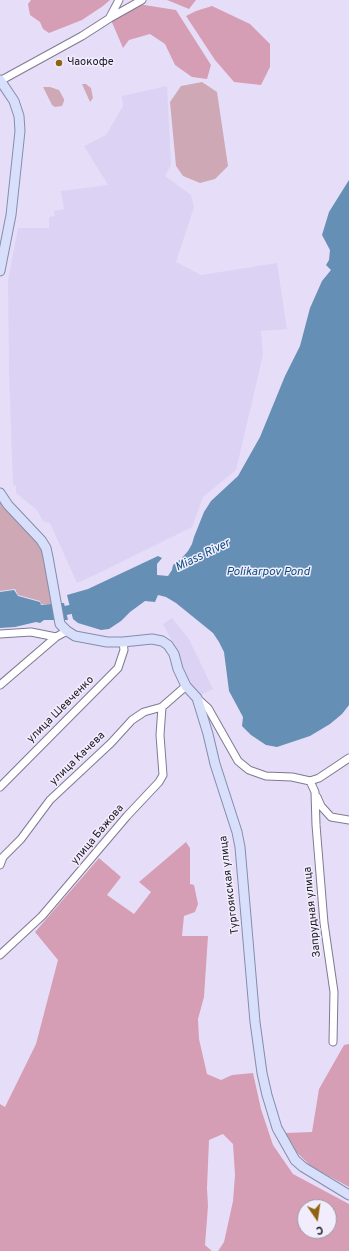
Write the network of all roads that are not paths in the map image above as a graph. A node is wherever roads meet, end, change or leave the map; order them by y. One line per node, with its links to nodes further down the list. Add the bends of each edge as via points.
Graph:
1 (119, 0): 3 (street)
2 (142, 0): 3 (street)
3 (110, 18): 4 (street)
4 (0, 80): 5 (main road, via 14,101 20,131 11,215)
5 (0, 272)
6 (0, 493): 7 (main road, via 46,548)
7 (63, 628): 9 (street); 10 (main road, Тургоякская улица, via 75,636 90,640)
8 (0, 634): 9 (street, via 31,632)
9 (56, 637): 11 (street)
10 (124, 642): 12 (main road, Тургоякская улица, via 152,639 162,641 174,654); 17 (street, улица Шевченко, via 118,668)
11 (0, 685)
12 (186, 686): 13 (main road, Тургоякская улица); 14 (street, улица Качева)
13 (197, 698): 16 (street, via 208,708 238,761 249,770 266,776); 23 (main road, Тургоякская улица, via 240,847 255,1022 264,1080 277,1128 295,1160 303,1168)
14 (162, 708): 20 (street, улица Качева, via 144,712 132,720 50,800); 21 (street, улица Бажова, via 160,736 163,775 159,782 42,916)
15 (349, 758): 16 (street)
16 (310, 781): 18 (street, Запрудная улица)
17 (0, 787)
18 (315, 792): 19 (street, via 321,806 331,817); 22 (street, Запрудная улица, via 324,923 334,992)
19 (349, 820)
20 (0, 864)
21 (0, 955)
22 (333, 1042)
23 (349, 1195)

